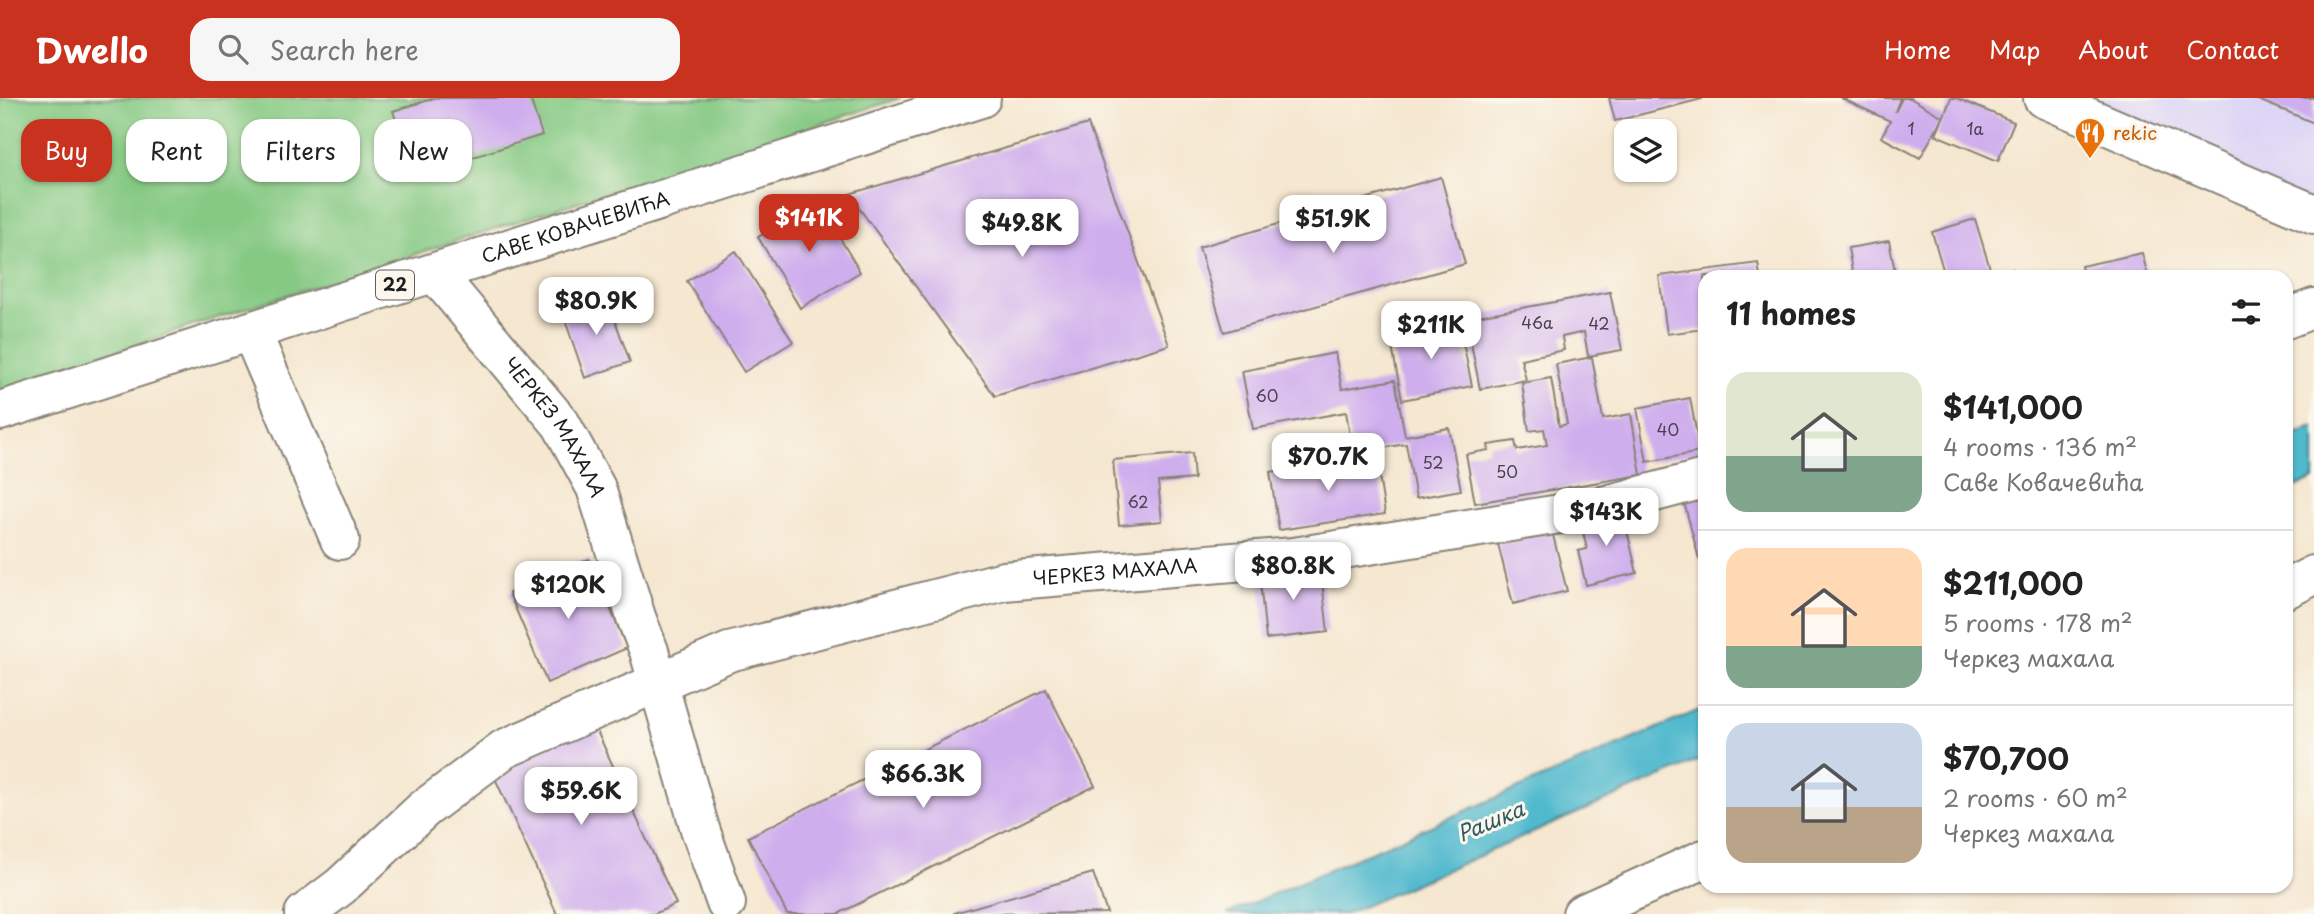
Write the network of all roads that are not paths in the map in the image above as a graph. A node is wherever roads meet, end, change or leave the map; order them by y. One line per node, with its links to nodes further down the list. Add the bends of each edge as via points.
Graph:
1 (981, 98): 4 (street, САВЕ КОВАЧЕВИЋА / 22)
2 (2043, 98): 3 (street)
3 (2314, 214)
4 (435, 273): 7 (street, САВЕ КОВАЧЕВИЋА / 22); 13 (street, ЧЕРКЕЗ МАХАЛА, via 561,424 591,478)
5 (2314, 308): 6 (street)
6 (2293, 316)
7 (251, 331): 8 (street, САВЕ КОВАЧЕВИЋА / 22); 10 (street)
8 (0, 411)
9 (1698, 482): 13 (street, ЧЕРКЕЗ МАХАЛА, via 1591,509 1294,557 1004,581 729,652)
10 (340, 540)
11 (2314, 575): 12 (street)
12 (2293, 586)
13 (657, 683): 15 (street, ЧЕРКЕЗ МАХАЛА); 16 (street, ЧЕРКЕЗ МАХАЛА, via 504,749 424,809)
14 (1698, 862): 17 (street)
15 (726, 903)
16 (304, 914)
17 (1582, 914)

